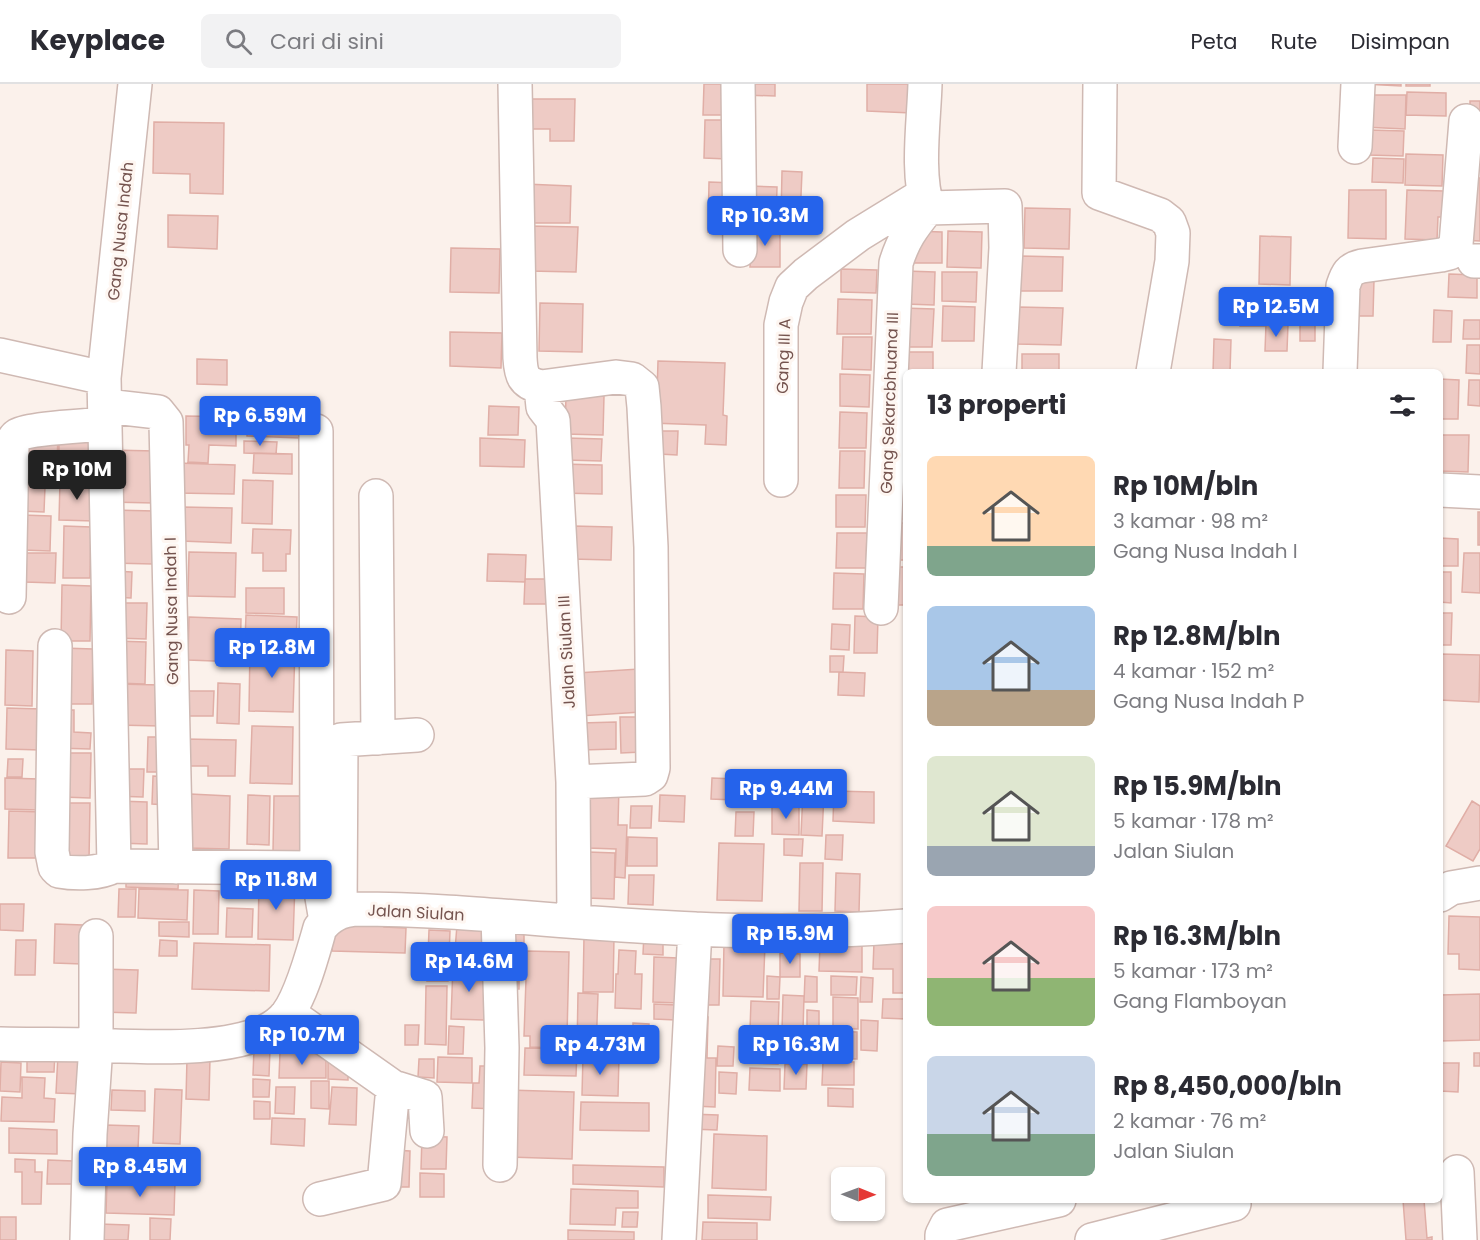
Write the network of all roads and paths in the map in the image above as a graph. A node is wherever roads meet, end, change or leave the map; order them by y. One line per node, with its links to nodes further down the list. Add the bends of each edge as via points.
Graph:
1 (135, 84): 17 (street, Gang Nusa Indah)
2 (515, 84): 16 (street, via 520,369 530,385)
3 (738, 84): 10 (street)
4 (925, 84): 9 (street)
5 (1100, 84): 14 (street, via 1099,193 1160,215 1169,222 1173,233)
6 (1358, 84): 8 (street)
7 (1466, 121): 11 (street, via 1456,244)
8 (1355, 147)
9 (926, 202): 13 (street, via 1005,206); 19 (street, Gang III A, via 858,235 792,287 781,326); 24 (street, Gang Sekarcbhuana III, via 901,244 896,264)
10 (740, 250)
11 (1469, 257): 15 (street, via 1449,253 1352,268 1343,286)
12 (0, 355): 17 (street)
13 (999, 369)
14 (1154, 369)
15 (1340, 369)
16 (541, 387): 28 (street, Jalan Siulan III, via 543,407 553,420); 28 (street, via 616,377 632,379 642,387 644,407 651,547 653,768 645,779)
17 (105, 403): 23 (street, via 14,439); 29 (street, Gang Nusa Indah); 30 (street, Gang Nusa Indah I, via 158,412 166,422)
18 (316, 431): 31 (street)
19 (781, 480)
20 (1443, 490): 21 (street)
21 (1480, 492)
22 (376, 496): 27 (street)
23 (9, 597)
24 (881, 608)
25 (55, 646): 29 (street, via 55,867 58,871 76,873)
26 (417, 735): 27 (street)
27 (378, 738): 34 (street, via 341,740)
28 (573, 782): 36 (street, Jalan Siulan III)
29 (114, 866): 30 (street)
30 (176, 867): 31 (street)
31 (317, 868): 34 (street)
32 (1480, 883): 33 (street)
33 (1443, 893)
34 (333, 916): 35 (street, Jalan Siulan, via 380,909); 40 (street, via 320,928)
35 (498, 916): 36 (street, Jalan Siulan); 45 (street)
36 (574, 921): 38 (street, Jalan Siulan)
37 (903, 926): 38 (street, Jalan Siulan, via 809,932)
38 (695, 929): 51 (street)
39 (96, 936): 42 (street)
40 (288, 1013): 42 (street, via 264,1031 215,1044 153,1048); 43 (street)
41 (0, 1044): 42 (street)
42 (96, 1045): 50 (street)
43 (393, 1087): 44 (street, via 425,1097); 47 (street, via 384,1184)
44 (427, 1131)
45 (500, 1165)
46 (1459, 1170): 54 (street)
47 (320, 1199)
48 (1046, 1203): 52 (street, via 947,1226)
49 (1234, 1204): 53 (street)
50 (87, 1240)
51 (679, 1240)
52 (942, 1240)
53 (1092, 1240)
54 (1460, 1240)

